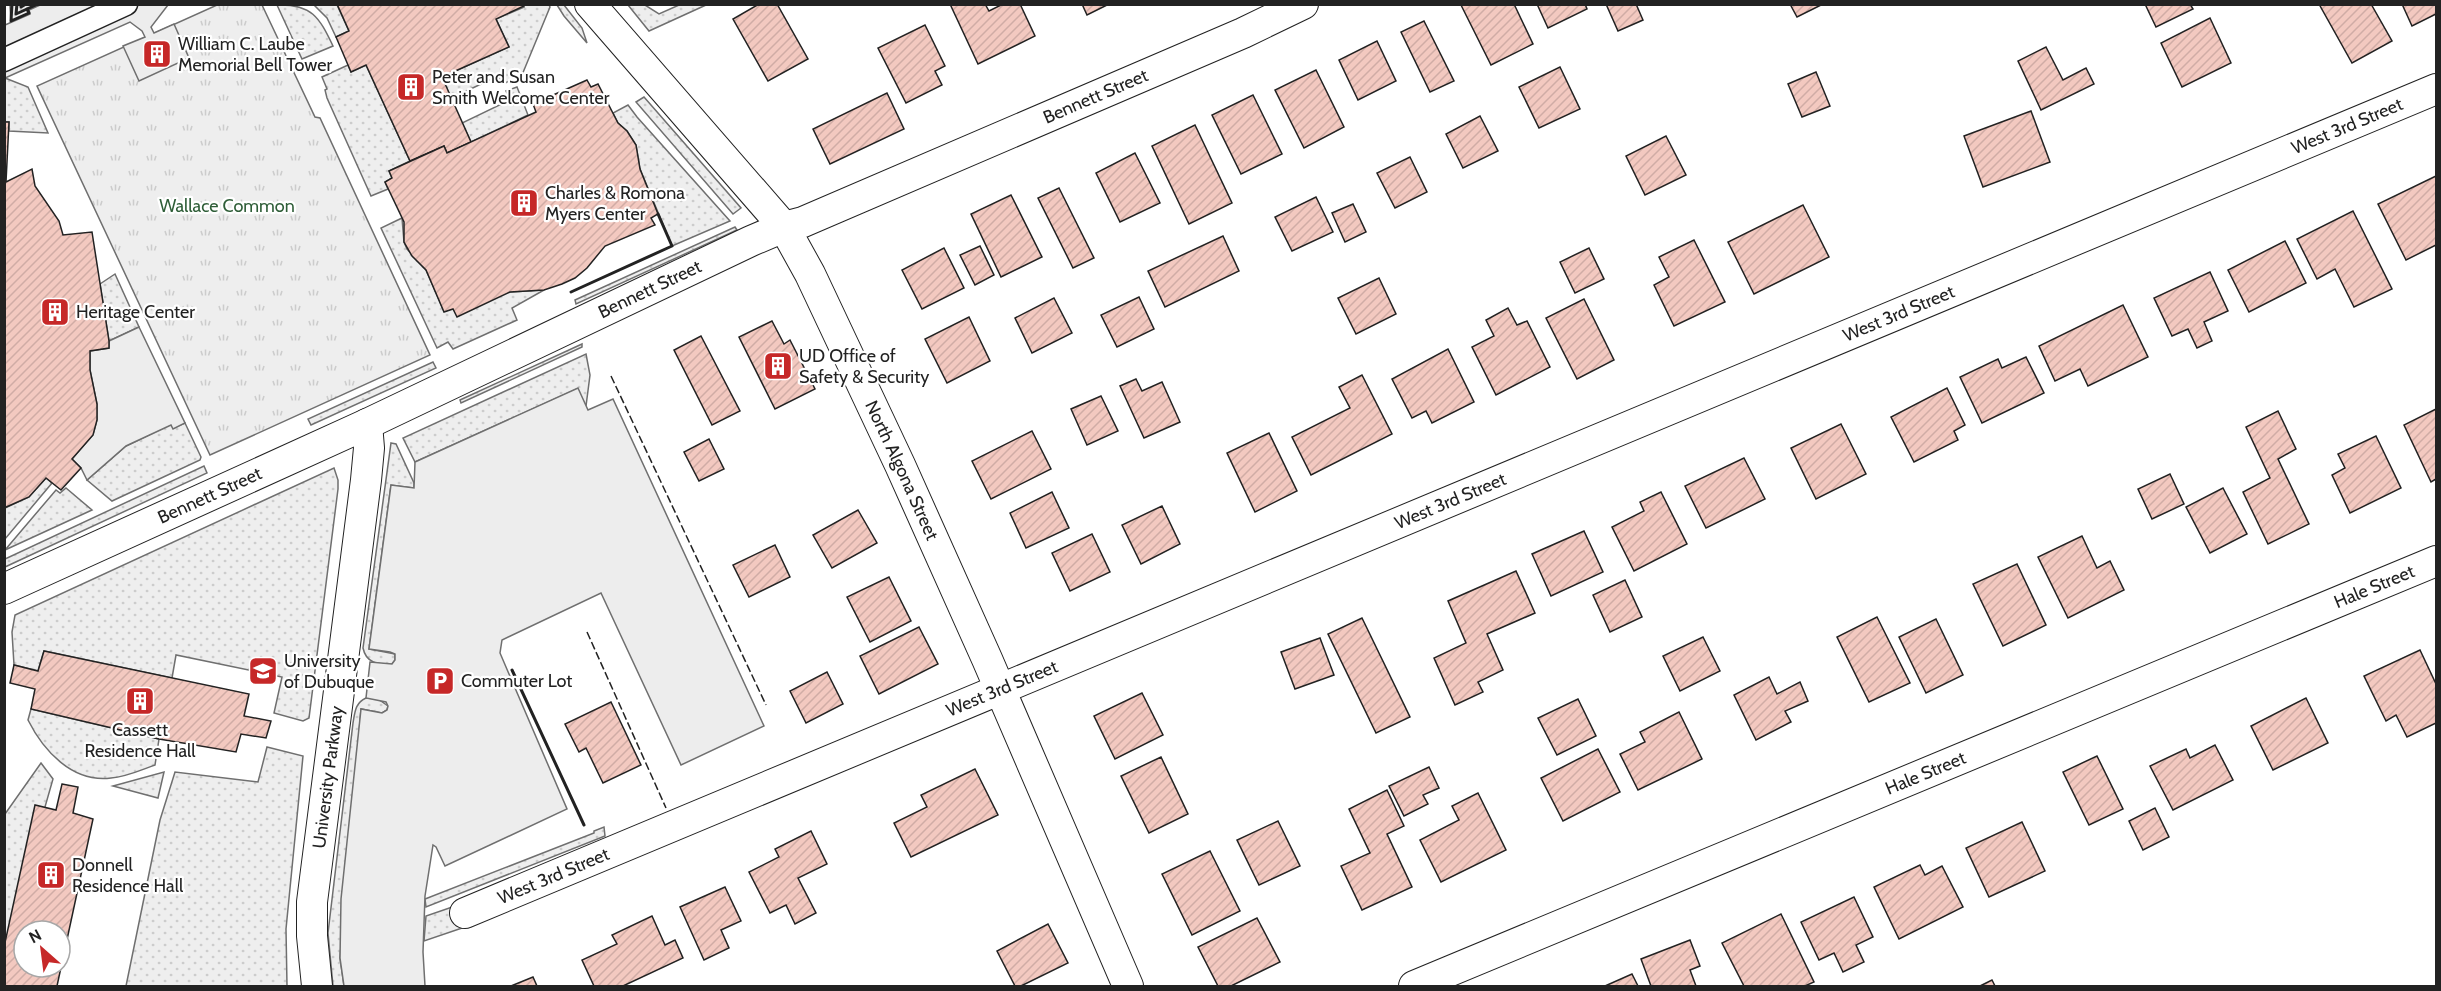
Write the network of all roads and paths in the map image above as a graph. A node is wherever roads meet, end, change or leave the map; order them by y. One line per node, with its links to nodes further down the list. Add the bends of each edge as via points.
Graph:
1 (126, 4): 4 (street)
2 (590, 4): 6 (street, North Algona Street)
3 (1303, 4): 6 (street, Bennett Street)
4 (4, 60)
5 (2436, 89): 10 (street, West 3rd Street)
6 (784, 227): 7 (street, Bennett Street); 10 (street, North Algona Street, via 900,465)
7 (367, 424): 9 (street, Bennett Street); 12 (street, University Parkway, via 366,480 312,902)
8 (2436, 561): 14 (street, Hale Street)
9 (4, 589)
10 (1001, 690): 11 (street, West 3rd Street); 13 (street, North Algona Street)
11 (465, 914)
12 (317, 987)
13 (1128, 987)
14 (1414, 987)

